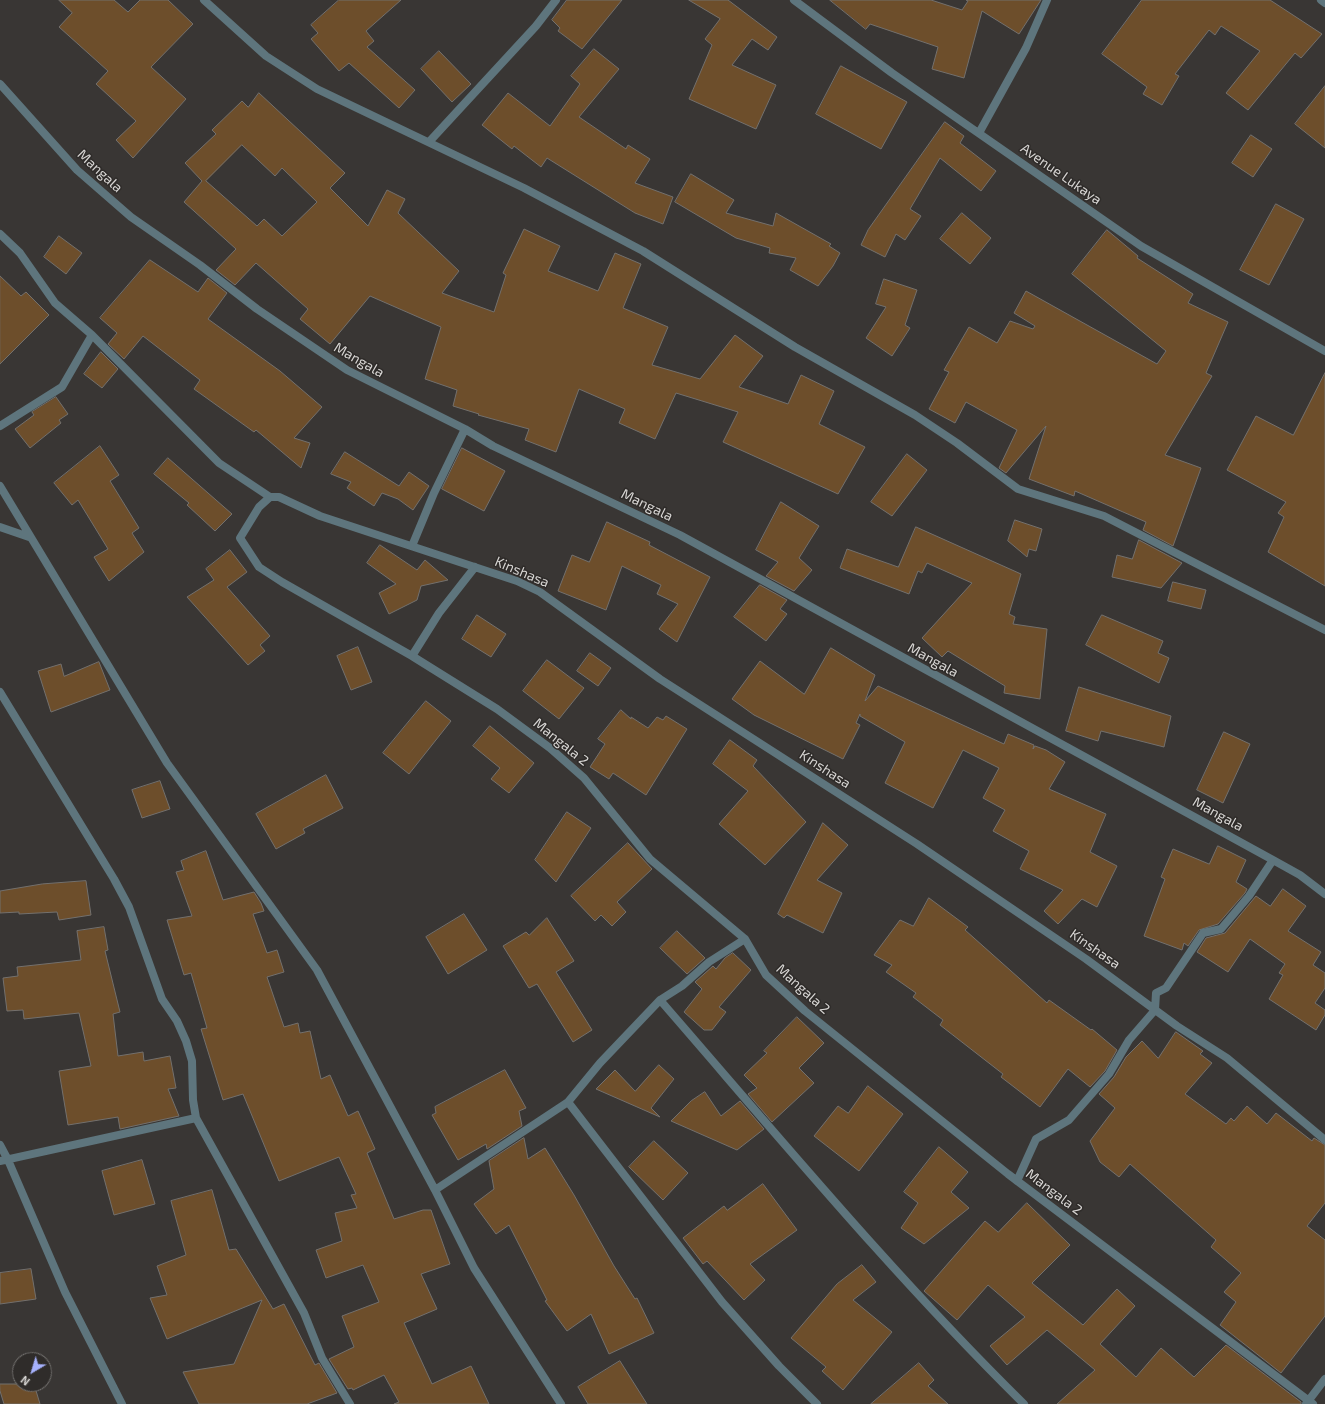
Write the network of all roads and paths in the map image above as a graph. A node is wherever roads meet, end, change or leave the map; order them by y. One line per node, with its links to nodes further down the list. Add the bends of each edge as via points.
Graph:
1 (204, 0): 9 (street, via 266,56 317,88)
2 (556, 0): 9 (street, via 536,26)
3 (794, 0): 8 (street, Avenue Lukaya, via 892,73)
4 (1047, 0): 8 (street, via 1026,48)
5 (1321, 0): 6 (street)
6 (1325, 3)
7 (0, 84): 14 (street, Mangala, via 77,170 131,217 257,309 347,370)
8 (979, 133): 12 (street, Avenue Lukaya, via 1141,246)
9 (429, 142): 21 (street, via 524,188 643,251 781,339 915,415 1018,489 1104,516)
10 (0, 234): 11 (street, Kinshasa, via 20,252 55,303)
11 (92, 335): 13 (street, via 62,387); 16 (street, Kinshasa, via 219,463)
12 (1325, 351)
13 (0, 426)
14 (466, 429): 19 (street, via 434,492); 24 (street, Mangala, via 493,446 680,535)
15 (0, 486): 18 (street)
16 (270, 497): 19 (street, Kinshasa, via 279,497 320,516); 22 (street, Mangala 2, via 259,507 240,538 259,567)
17 (0, 527): 18 (street)
18 (30, 537): 35 (street, via 167,762 317,970)
19 (412, 546): 20 (street, Kinshasa)
20 (475, 567): 22 (street, via 439,612); 28 (street, Kinshasa, via 517,581 540,592 660,679 923,849 1086,959)
21 (1325, 630)
22 (412, 656): 26 (street, Mangala 2, via 497,709 570,764 650,859)
23 (0, 692): 30 (street, via 114,879 128,908 156,987 186,1041 192,1061)
24 (1273, 860): 25 (street, Mangala, via 1300,875); 28 (street, via 1249,896 1221,929 1203,933 1166,988 1156,993)
25 (1325, 894)
26 (745, 939): 27 (street, via 708,962 682,986); 34 (street, Mangala 2, via 766,975 805,1011)
27 (660, 1000): 29 (street, via 600,1063); 42 (street, via 887,1262 960,1341)
28 (1155, 1010): 31 (street, Kinshasa, via 1227,1058); 34 (street, via 1129,1040 1109,1074 1069,1120 1036,1139)
29 (568, 1102): 35 (street); 41 (street, via 722,1302 778,1366)
30 (196, 1118): 33 (street); 39 (street, via 304,1313 322,1358)
31 (1325, 1140)
32 (0, 1145): 33 (street)
33 (4, 1161): 38 (street, via 65,1292)
34 (1017, 1181): 37 (street, Mangala 2)
35 (435, 1190): 40 (street, via 474,1268)
36 (1325, 1379): 37 (street)
37 (1309, 1403)
38 (122, 1404)
39 (350, 1404)
40 (562, 1404)
41 (817, 1404)
42 (1024, 1404)

